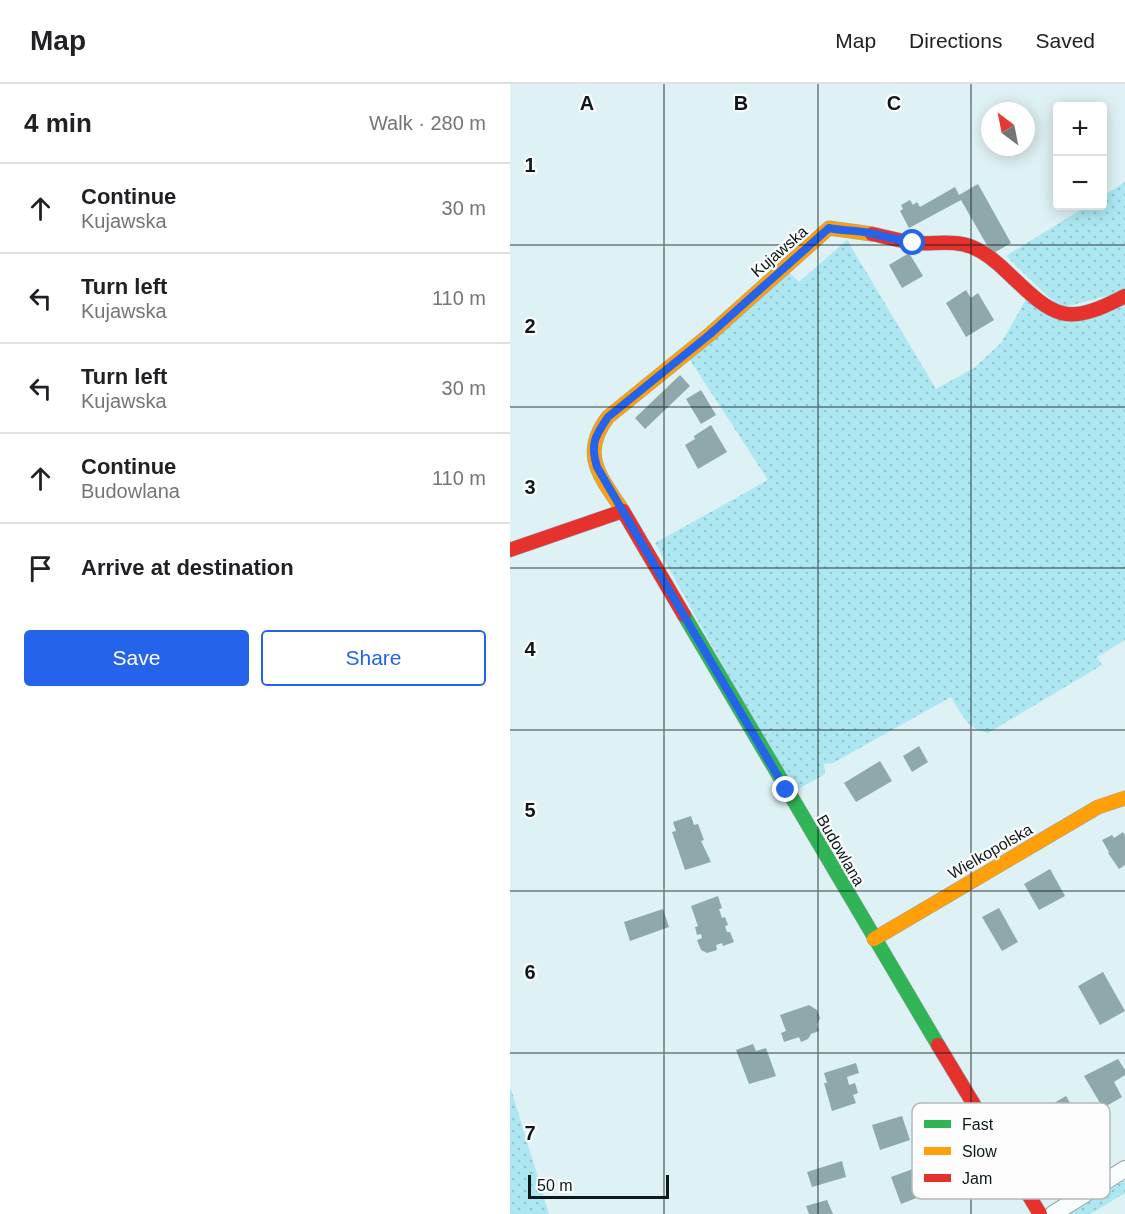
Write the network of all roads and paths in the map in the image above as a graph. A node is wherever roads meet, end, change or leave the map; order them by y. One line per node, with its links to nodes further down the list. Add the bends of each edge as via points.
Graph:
1 (1125, 296): 2 (street, Kujawska, via 1091,313 1061,315 1030,296 982,251 963,244 913,243 829,228 709,335 608,417 595,435 593,454)
2 (623, 511): 3 (street); 5 (street, Budowlana)
3 (510, 550)
4 (1125, 798): 5 (street, Wielkopolska, via 1098,807)
5 (874, 939): 6 (street, Budowlana)
6 (973, 1103)
7 (1125, 1169): 8 (street)
8 (1110, 1178)
9 (1031, 1199): 11 (street, Budowlana)
10 (1077, 1199): 12 (street)
11 (1040, 1214)
12 (1053, 1214)

